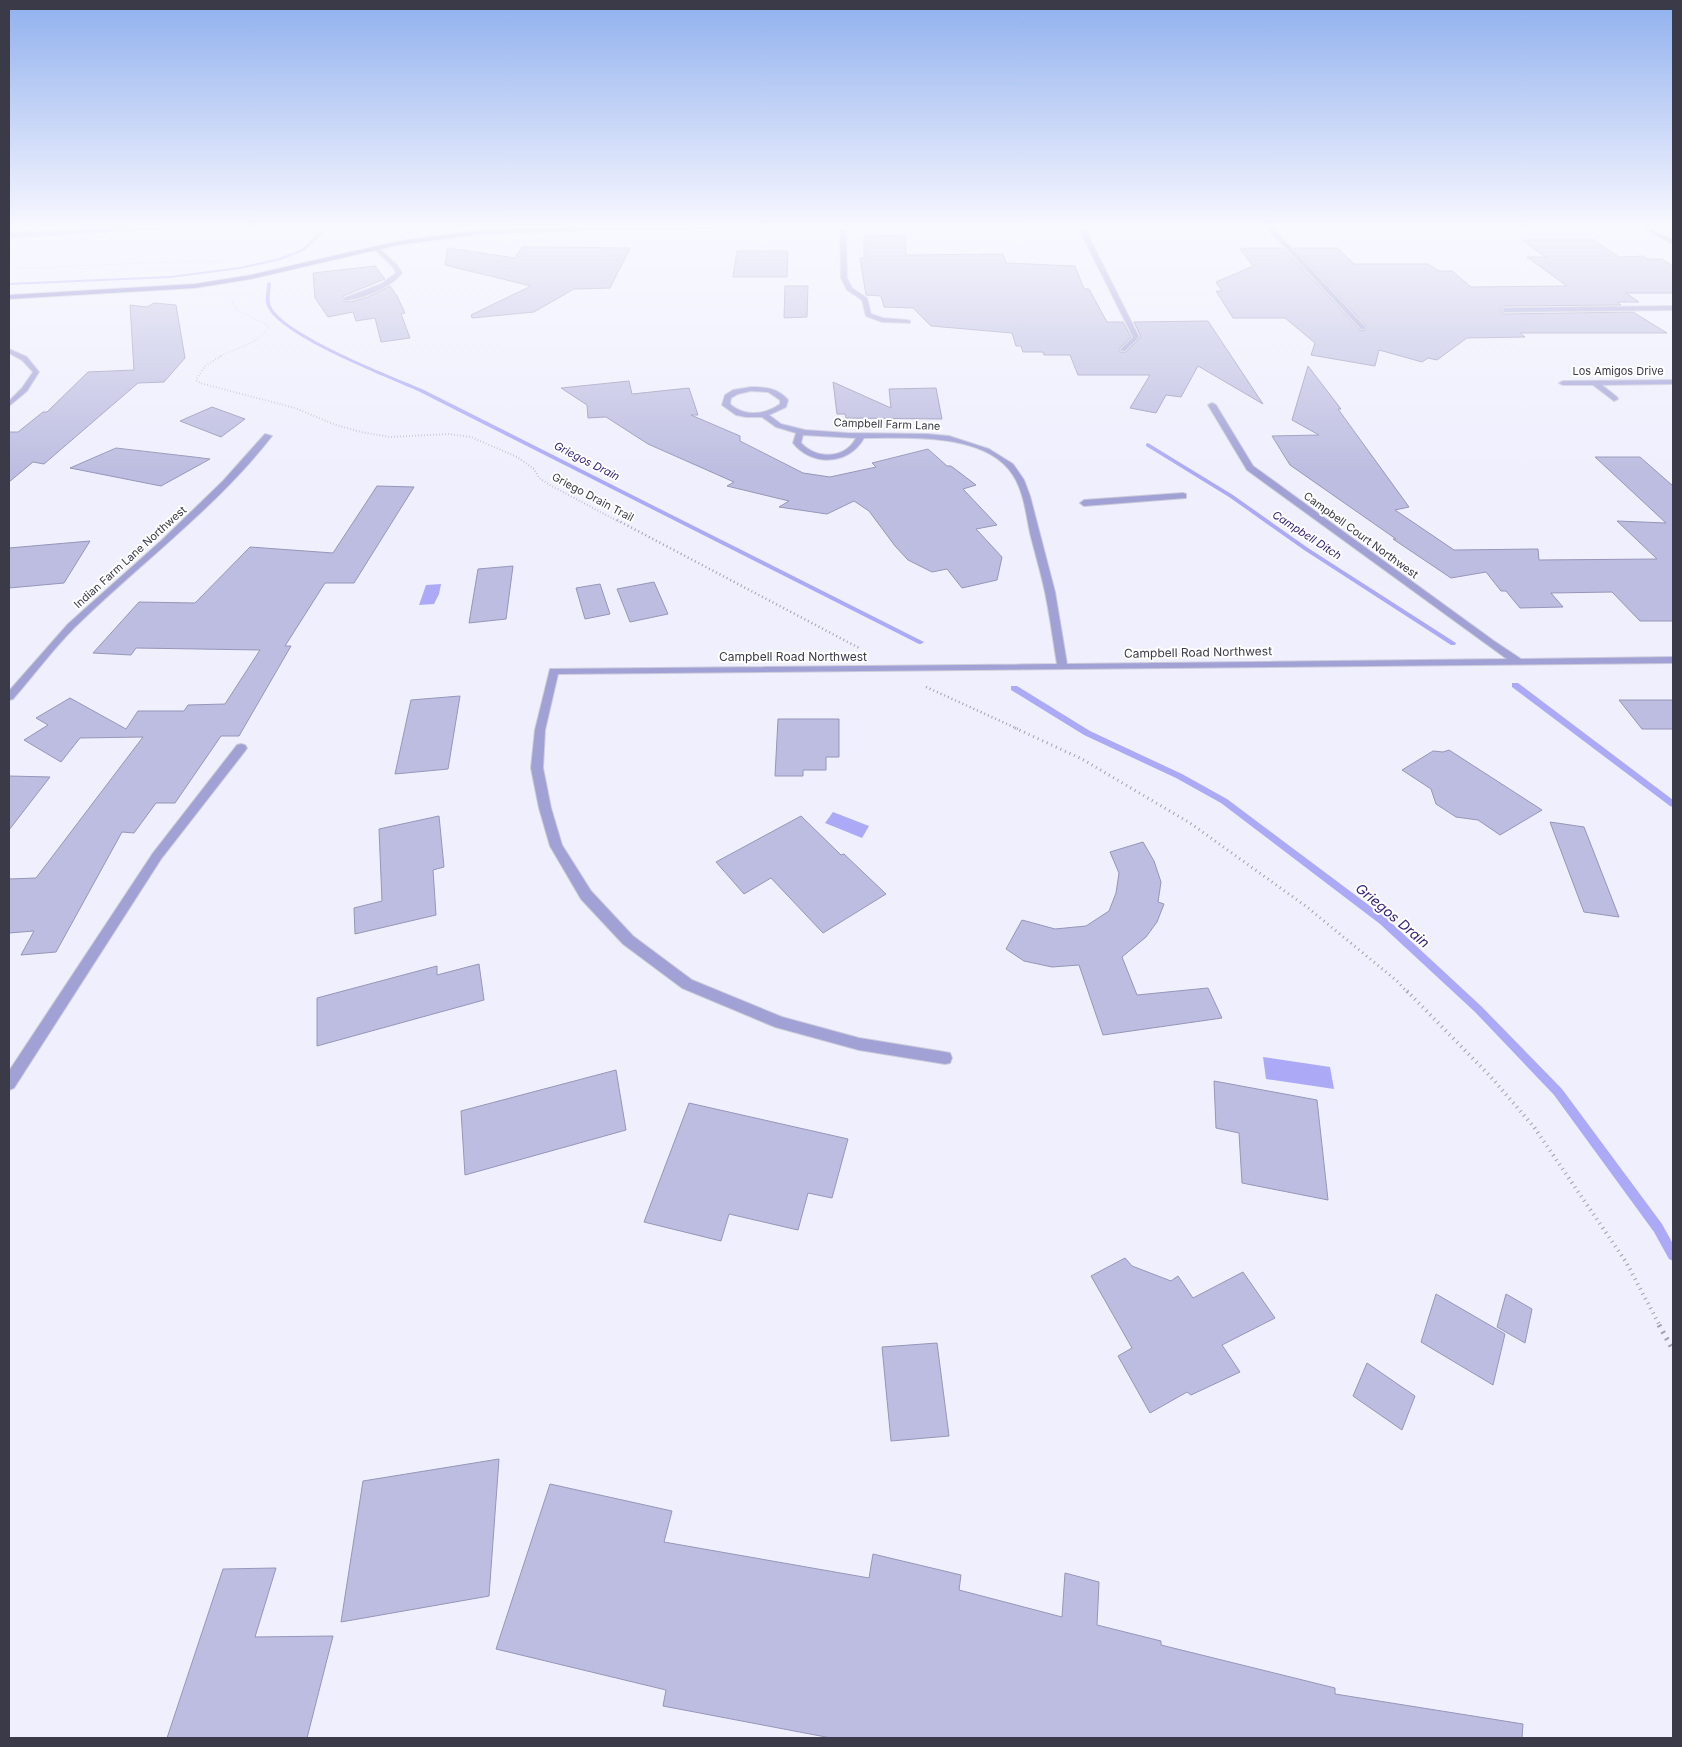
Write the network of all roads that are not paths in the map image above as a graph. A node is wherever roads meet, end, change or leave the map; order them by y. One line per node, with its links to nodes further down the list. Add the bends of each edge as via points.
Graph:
1 (867, 309): 6 (street, via 868,315 882,320)
2 (1122, 309): 8 (street, via 1136,337)
3 (1345, 309): 7 (street)
4 (1629, 309): 5 (street)
5 (1506, 310)
6 (908, 322)
7 (1363, 328)
8 (1123, 350)
9 (9, 351): 14 (street, via 30,361 36,372 32,383)
10 (1594, 382): 11 (street, Los Amigos Drive); 12 (street, Los Amigos Drive); 13 (street)
11 (1673, 382)
12 (1563, 383)
13 (1614, 399)
14 (9, 404)
15 (1212, 405): 23 (street, Campbell Court Northwest, via 1250,468)
16 (763, 414): 16 (street, via 783,404 780,394 750,389 736,392 725,402 733,411 746,415); 17 (street, Campbell Farm Lane, via 773,424)
17 (800, 431): 19 (street, Campbell Farm Lane); 19 (street, via 797,443 802,449 823,457 847,453)
18 (268, 436): 25 (street, Indian Farm Lane Northwest, via 221,488 71,626)
19 (861, 436): 24 (street, Campbell Farm Lane, via 942,437 986,450 1011,467 1021,483 1030,515)
20 (1183, 496): 21 (street)
21 (1084, 503)
22 (1673, 660): 23 (street, Campbell Road Northwest)
23 (1518, 661): 24 (street, Campbell Road Northwest)
24 (1063, 667): 27 (street, Campbell Road Northwest, via 554,671 540,730 537,768 545,808 556,846 586,895 628,940 687,984 780,1023 859,1044)
25 (9, 697)
26 (242, 748): 28 (street, via 157,856)
27 (945, 1058)
28 (9, 1083)

